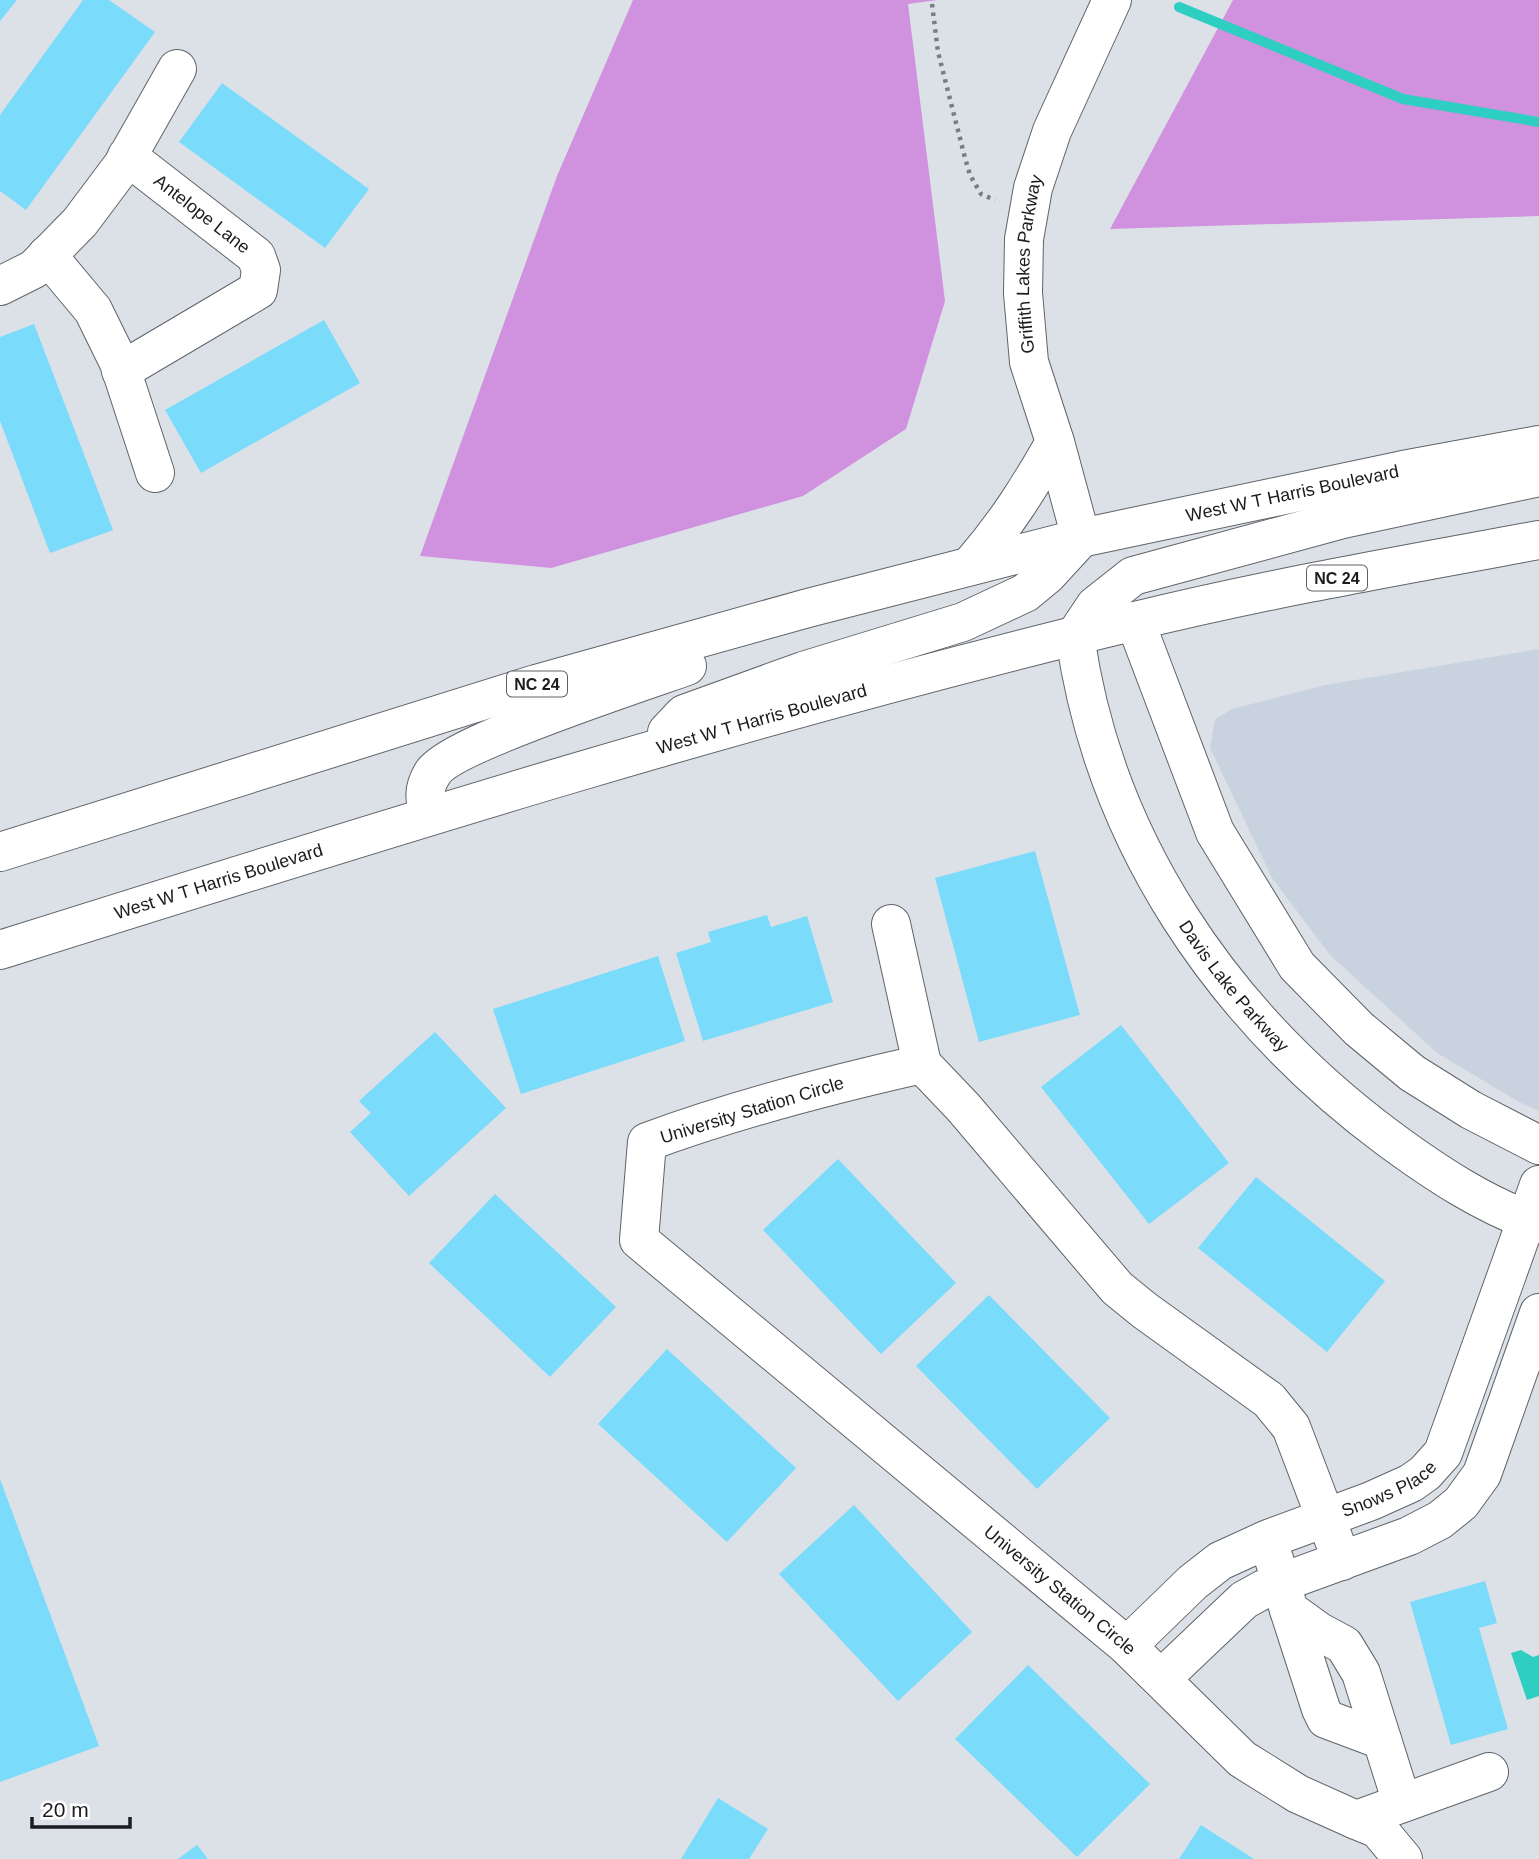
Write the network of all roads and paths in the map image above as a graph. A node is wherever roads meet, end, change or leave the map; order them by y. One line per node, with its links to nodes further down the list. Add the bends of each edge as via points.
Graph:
1 (1112, 0): 9 (street, Griffith Lakes Parkway, via 1052,131 1033,188 1024,239 1029,362)
2 (932, 4): 5 (path, via 938,52 970,175 981,194)
3 (177, 69): 4 (street)
4 (127, 156): 6 (street, via 80,222); 8 (street, Antelope Lane, via 256,256 261,270 258,290)
5 (1000, 201)
6 (47, 255): 7 (street, via 33,269); 8 (street, via 93,310)
7 (0, 286)
8 (121, 371): 11 (street)
9 (1055, 442): 14 (street, Griffith Lakes Parkway); 17 (street, via 1027,493)
10 (1539, 444): 14 (street, West W T Harris Boulevard / NC 24)
11 (155, 473)
12 (1539, 477): 20 (street, via 1343,519 1133,576 1095,606)
13 (1539, 515): 16 (street, via 1508,520)
14 (1081, 538): 17 (street, West W T Harris Boulevard / NC 24); 21 (street, via 1025,593 963,622 803,671 684,714)
15 (1539, 540): 16 (street, West W T Harris Boulevard / NC 24)
16 (1442, 558): 19 (street, West W T Harris Boulevard / NC 24)
17 (970, 566): 18 (street, West W T Harris Boulevard / NC 24)
18 (808, 608): 22 (street, via 730,650 470,748 432,772 424,800); 23 (street, West W T Harris Boulevard / NC 24, via 536,684)
19 (1135, 621): 20 (street, West W T Harris Boulevard / NC 24); 27 (street, via 1215,831 1297,966 1359,1029 1412,1073)
20 (1075, 636): 21 (street, West W T Harris Boulevard / NC 24); 29 (street, Davis Lake Parkway, via 1081,680 1103,762 1133,834 1175,912 1221,977 1293,1058 1351,1111 1417,1159)
21 (652, 749): 22 (street, West W T Harris Boulevard / NC 24)
22 (430, 815): 25 (street, West W T Harris Boulevard / NC 24)
23 (0, 852)
24 (891, 924): 26 (street)
25 (0, 950)
26 (922, 1064): 31 (street, via 1117,1288 1269,1400 1291,1427); 35 (street, University Station Circle, via 702,1122 647,1142 639,1240)
27 (1539, 1145)
28 (1539, 1185): 29 (street, Snows Place)
29 (1533, 1223): 31 (street, Snows Place, via 1443,1452 1411,1483)
30 (1539, 1313): 33 (street, via 1482,1474 1461,1503 1409,1536)
31 (1326, 1517): 32 (street, Snows Place); 33 (street)
32 (1268, 1539): 34 (street); 35 (street, Snows Place, via 1220,1561)
33 (1342, 1561): 34 (street)
34 (1285, 1597): 36 (street, via 1264,1589 1244,1600); 38 (street, via 1318,1631 1344,1645 1361,1673)
35 (1127, 1646): 36 (street, University Station Circle)
36 (1162, 1678): 39 (street, University Station Circle, via 1242,1759 1298,1794)
37 (1489, 1772): 38 (street)
38 (1402, 1804): 39 (street)
39 (1356, 1821): 40 (street, University Station Circle, via 1378,1829)
40 (1403, 1859)

